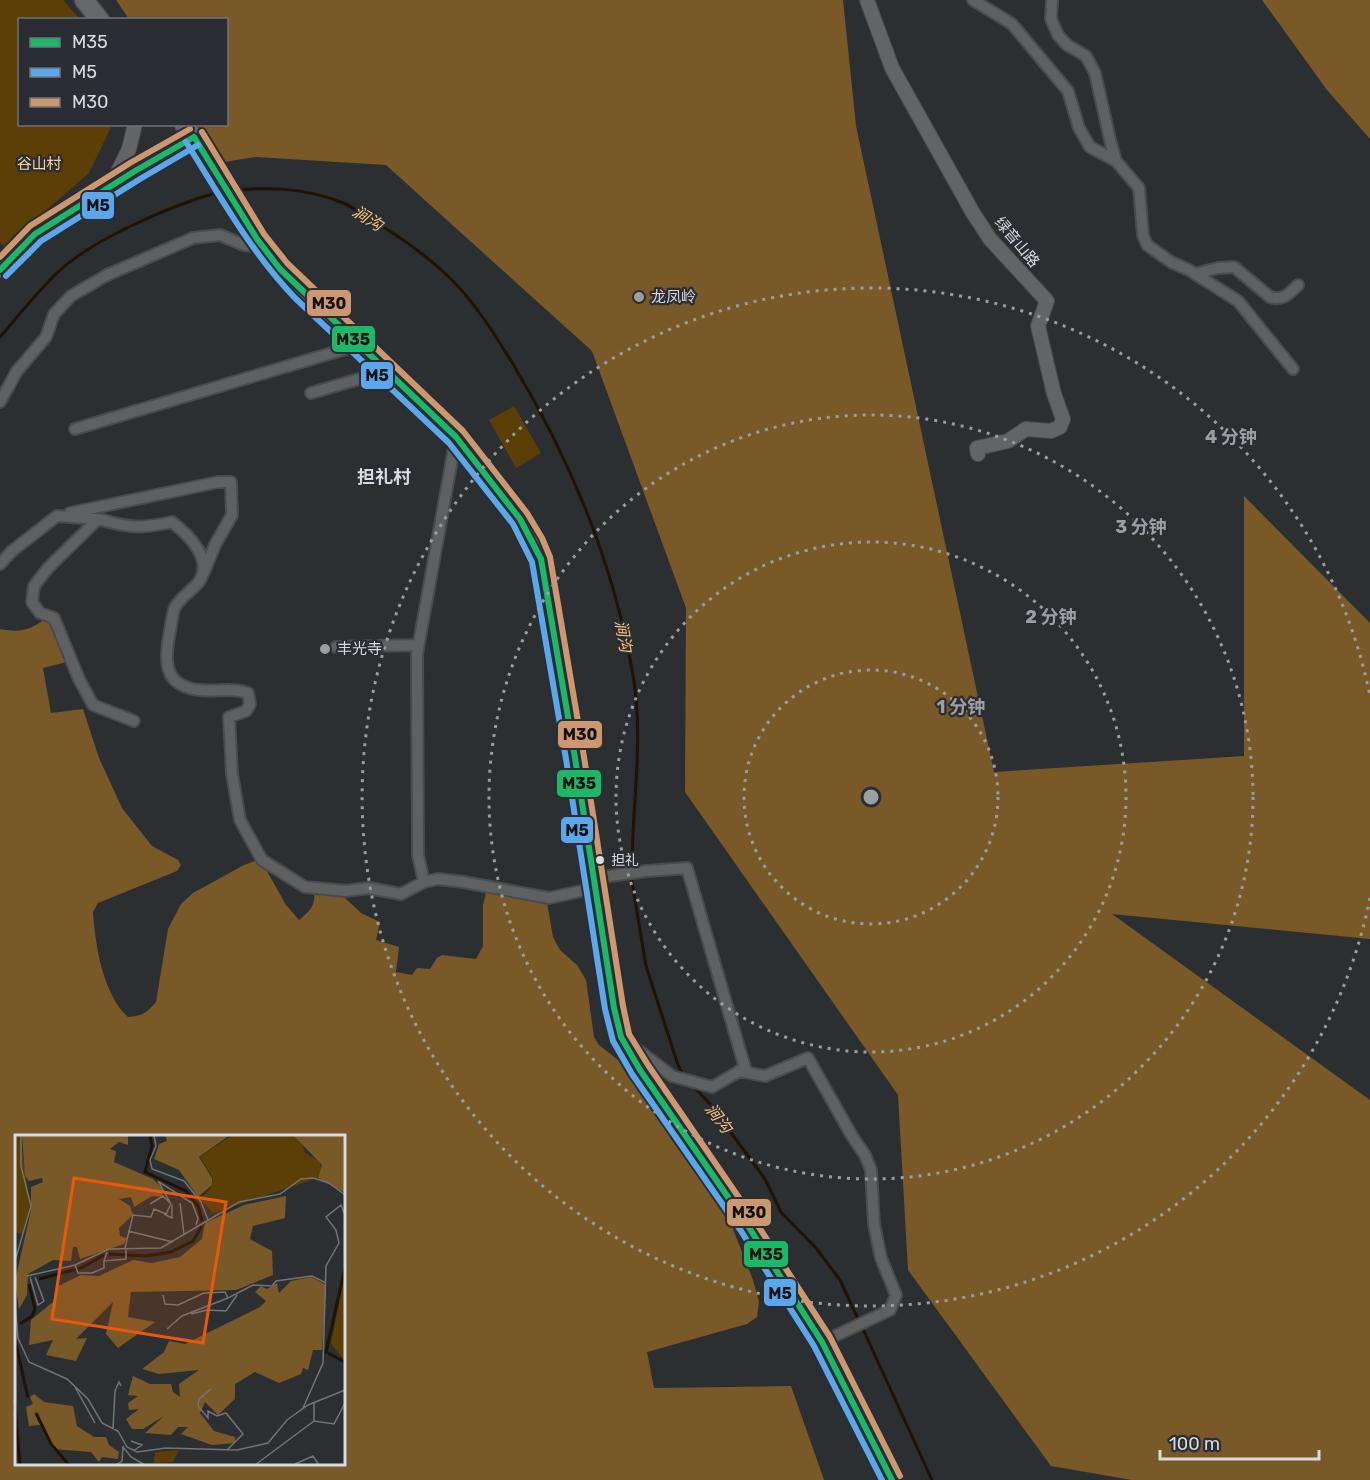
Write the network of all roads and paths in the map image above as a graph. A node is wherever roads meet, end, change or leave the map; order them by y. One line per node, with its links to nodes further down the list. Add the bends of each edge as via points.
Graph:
1 (84, 0): 5 (highway)
2 (867, 0): 21 (street, 绿音山路, via 892,68 973,213 990,239 1047,301 1038,326 1063,419 1060,427 1051,431 1026,429 1008,441 977,448)
3 (973, 0): 8 (street, via 1012,24 1068,91 1079,128 1090,147)
4 (1052, 0): 8 (street, via 1051,19 1058,35 1086,56 1095,74)
5 (98, 18)
6 (135, 126): 9 (street, via 129,149)
7 (193, 136): 9 (street); 10 (highway)
8 (1116, 161): 12 (street, via 1139,188 1147,245)
9 (111, 186): 11 (street, via 35,234)
10 (262, 247): 14 (highway, via 301,291); 18 (street, via 244,245 220,235 193,238 106,275 71,296 54,314 46,337 17,371)
11 (0, 270)
12 (1195, 274): 13 (street, via 1234,267 1277,299 1284,298); 15 (street, via 1238,301)
13 (1298, 285)
14 (359, 345): 16 (highway); 19 (street)
15 (1293, 369)
16 (387, 371): 17 (street); 20 (highway)
17 (311, 393)
18 (0, 402)
19 (75, 429)
20 (456, 437): 26 (street); 30 (highway, via 520,519 541,559)
21 (978, 454)
22 (57, 516): 23 (street); 24 (street); 25 (street, via 231,482 232,515)
23 (98, 519): 25 (street, via 129,528 172,522 188,534 198,549); 28 (street, via 48,568 34,586 32,602 40,613 54,618 93,705)
24 (0, 564)
25 (204, 572): 29 (street, via 174,608 166,652 169,670 178,684 196,690 248,693 250,704 246,711 229,717 232,774 240,820 262,860 305,887 346,891 369,888 401,894)
26 (418, 645): 27 (street); 29 (street, via 418,855)
27 (336, 647)
28 (134, 721)
29 (423, 882): 30 (street, via 463,882 549,898)
30 (594, 883): 31 (highway); 32 (street, via 616,874 687,868 745,1068)
31 (621, 1037): 32 (street, via 672,1076 712,1087); 33 (highway)
32 (739, 1071): 33 (street, via 765,1076 808,1058 871,1170 874,1224 881,1258 896,1295 890,1310)
33 (822, 1342): 34 (highway)
34 (892, 1480)

